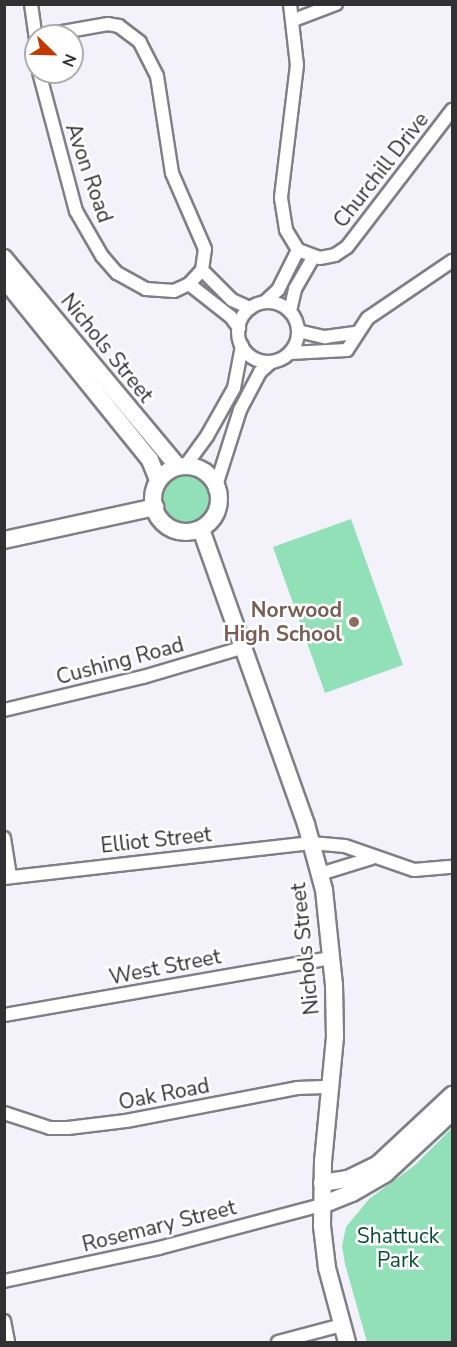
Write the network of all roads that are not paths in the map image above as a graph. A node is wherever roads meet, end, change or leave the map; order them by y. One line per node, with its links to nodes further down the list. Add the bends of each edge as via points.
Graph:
1 (31, 4): 5 (street)
2 (290, 4): 4 (street)
3 (336, 4): 4 (street)
4 (294, 20): 9 (street, via 297,65 281,198 286,230)
5 (35, 24)
6 (84, 28): 12 (street, via 119,26 140,42 157,76 172,173 203,240 206,258)
7 (42, 84): 14 (street, Avon Road, via 76,211 99,250 117,273 146,289 174,291)
8 (453, 110): 9 (street, Churchill Drive, via 347,247 335,255)
9 (306, 254): 15 (street); 17 (street)
10 (4, 258): 13 (main road, Nichols Street)
11 (453, 261): 20 (street, via 401,293)
12 (202, 270): 14 (street); 16 (street, via 232,300)
13 (12, 281): 24 (main road, Nichols Street); 25 (main road, Nichols Street, via 150,460)
14 (189, 284): 18 (street)
15 (265, 302): 16 (street); 17 (street)
16 (250, 308): 18 (street)
17 (290, 311): 19 (street)
18 (239, 328): 21 (street)
19 (298, 331): 20 (street, via 325,337); 22 (street)
20 (355, 333): 22 (street, via 347,350)
21 (242, 346): 23 (street, via 255,358); 24 (street, via 234,388 207,436)
22 (290, 353): 23 (street)
23 (271, 362): 26 (street, via 260,372 240,410)
24 (182, 465): 25 (main road); 26 (main road, via 205,474)
25 (158, 480): 27 (main road)
26 (215, 489): 28 (main road, via 217,513)
27 (155, 507): 28 (main road, via 164,521 178,531); 29 (main road)
28 (202, 532): 30 (main road, Nichols Street)
29 (4, 540)
30 (244, 647): 31 (street, Cushing Road, via 143,677); 33 (main road, Nichols Street)
31 (4, 710)
32 (4, 838): 37 (street)
33 (311, 843): 34 (street, Elliot Street, via 345,846); 36 (main road, Nichols Street); 37 (street, Elliot Street)
34 (372, 858): 35 (street, Elliot Street, via 414,870); 36 (street)
35 (453, 867)
36 (320, 873): 38 (main road, Nichols Street)
37 (7, 878)
38 (332, 958): 39 (street, West Street); 40 (main road, Nichols Street, via 335,1037)
39 (4, 1015)
40 (331, 1088): 42 (street, Oak Road, via 297,1088 80,1127 50,1128); 43 (main road, Nichols Street)
41 (450, 1105): 43 (main road, via 377,1164 348,1179); 44 (main road, via 386,1173 358,1191)
42 (4, 1113)
43 (322, 1183): 44 (main road, Nichols Street)
44 (322, 1205): 45 (street, Rosemary Street, via 148,1251); 47 (main road, Nichols Street, via 327,1268)
45 (4, 1281)
46 (4, 1321): 48 (street)
47 (342, 1325): 49 (street); 50 (main road, Nichols Street)
48 (8, 1342)
49 (278, 1342)
50 (347, 1342)

